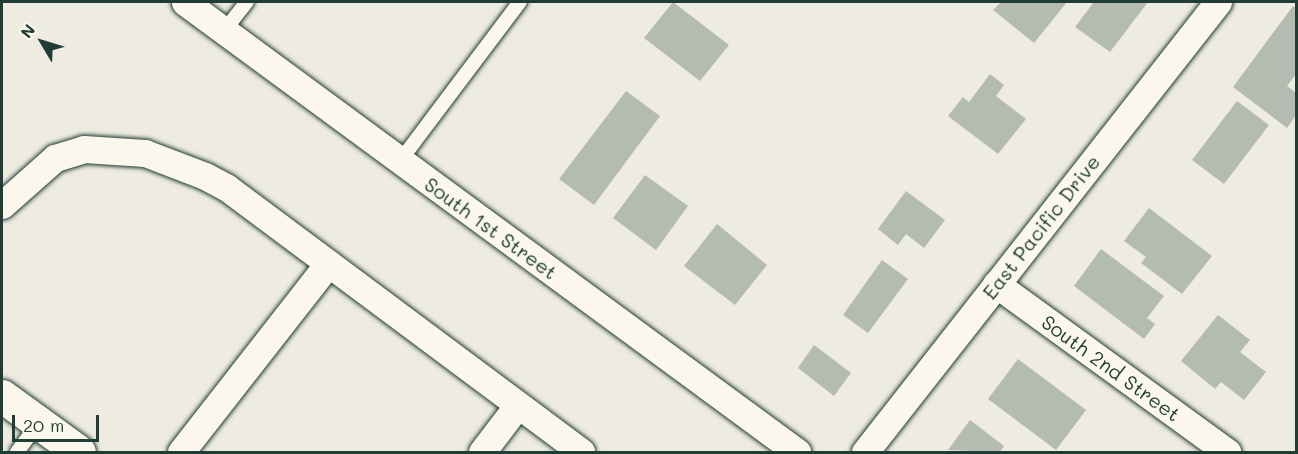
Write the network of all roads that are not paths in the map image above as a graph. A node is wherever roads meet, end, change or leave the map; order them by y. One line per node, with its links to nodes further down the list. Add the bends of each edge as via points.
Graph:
1 (185, 2): 5 (street, South 1st Street)
2 (247, 2): 5 (lane)
3 (520, 2): 6 (lane)
4 (1218, 2): 9 (street, East Pacific Drive)
5 (224, 31): 6 (street, South 1st Street)
6 (400, 161): 18 (street, South 1st Street)
7 (2, 204): 8 (street, via 55,158 84,149 145,153 226,187)
8 (328, 264): 11 (street); 15 (street)
9 (996, 284): 19 (street, East Pacific Drive); 20 (street, South 2nd Street)
10 (2, 396): 12 (street)
11 (518, 406): 16 (street); 17 (street)
12 (39, 423): 13 (lane); 14 (street)
13 (17, 453)
14 (79, 453)
15 (181, 453)
16 (482, 453)
17 (581, 453)
18 (797, 453)
19 (865, 453)
20 (1227, 453)

